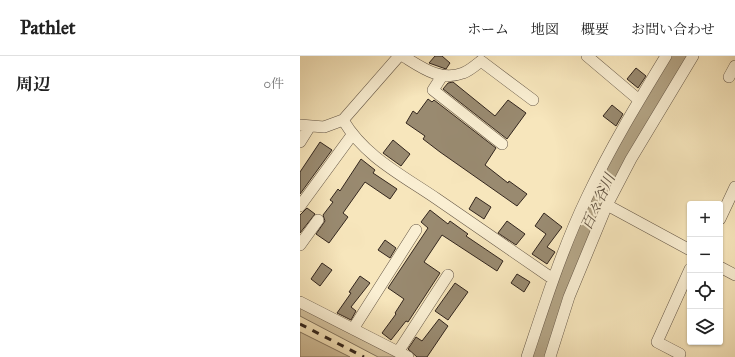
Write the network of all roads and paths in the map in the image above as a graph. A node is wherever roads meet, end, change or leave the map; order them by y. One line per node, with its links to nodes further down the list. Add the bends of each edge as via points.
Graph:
1 (587, 56): 9 (street)
2 (666, 56): 9 (street)
3 (693, 56): 16 (street, via 631,159)
4 (397, 57): 6 (street); 10 (street)
5 (735, 66): 7 (street)
6 (442, 76): 8 (street, via 463,73 481,61); 14 (street, via 433,90)
7 (729, 77)
8 (533, 100)
9 (639, 100): 27 (street, via 586,198)
10 (343, 120): 11 (street, via 324,127); 12 (street)
11 (305, 126): 13 (street)
12 (352, 136): 17 (street); 27 (street, via 382,164)
13 (300, 142)
14 (502, 144)
15 (735, 187): 18 (street)
16 (607, 205): 22 (street); 33 (street, via 569,297)
17 (300, 206)
18 (723, 213)
19 (318, 220): 21 (street)
20 (416, 230): 29 (street)
21 (300, 245)
22 (687, 248)
23 (723, 269): 26 (street)
24 (688, 273): 31 (street, via 657,342)
25 (448, 275): 30 (street)
26 (735, 275)
27 (552, 279): 32 (street)
28 (300, 302): 29 (street)
29 (353, 329): 30 (street)
30 (403, 354)
31 (680, 354)
32 (527, 357)
33 (550, 357)

